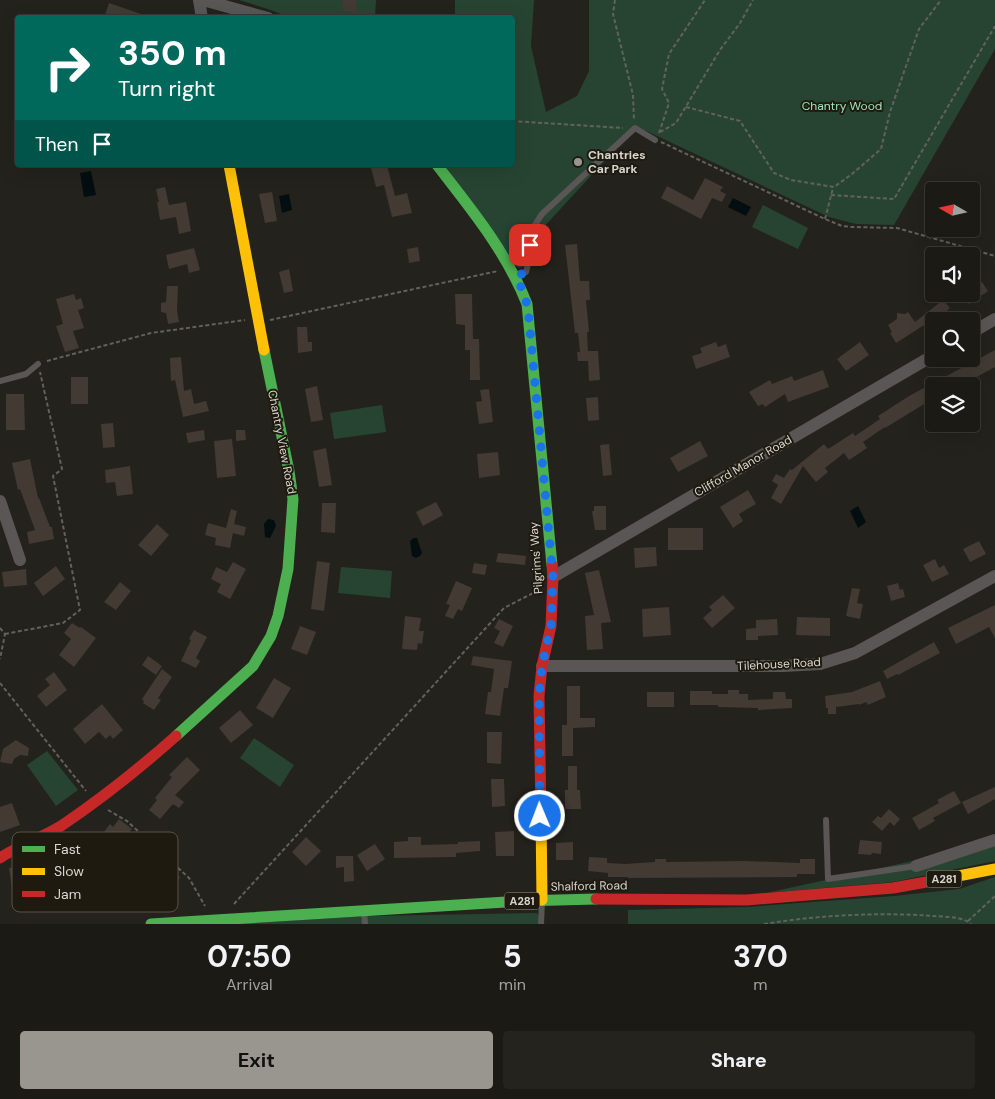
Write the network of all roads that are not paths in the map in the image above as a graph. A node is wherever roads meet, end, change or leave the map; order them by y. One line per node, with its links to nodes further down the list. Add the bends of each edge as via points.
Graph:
1 (199, 0): 3 (street)
2 (203, 0): 4 (street)
3 (202, 15)
4 (257, 15)
5 (655, 140): 8 (lane, via 635,128 615,142 542,214 531,230 526,272)
6 (229, 167): 20 (street, Chantry View Road, via 293,499 288,570 278,616 271,636 253,666 168,743 99,798)
7 (439, 167): 8 (street, Pilgrims' Way, via 488,230)
8 (515, 272): 17 (street, Pilgrims' Way, via 529,319)
9 (995, 319): 10 (street)
10 (980, 328)
11 (925, 360): 17 (street, Clifford Manor Road)
12 (38, 364): 13 (lane, via 26,374)
13 (0, 381)
14 (0, 501): 15 (street)
15 (20, 560)
16 (995, 576): 18 (street, Tilehouse Road, via 855,653 820,664)
17 (553, 577): 18 (street, Pilgrims' Way, via 551,626)
18 (542, 666): 26 (street, Pilgrims' Way, via 538,731)
19 (826, 820): 24 (lane, via 828,879)
20 (49, 832)
21 (995, 840): 24 (street)
22 (12, 850): 23 (street, Chantry View Road)
23 (0, 858)
24 (916, 866)
25 (995, 869): 26 (street, Shalford Road / A281, via 893,888 747,900)
26 (542, 900): 27 (street, Shalford Road / A281); 30 (lane)
27 (364, 910): 28 (street, Shalford Road / A281); 29 (lane)
28 (151, 924)
29 (365, 924)
30 (541, 924)

